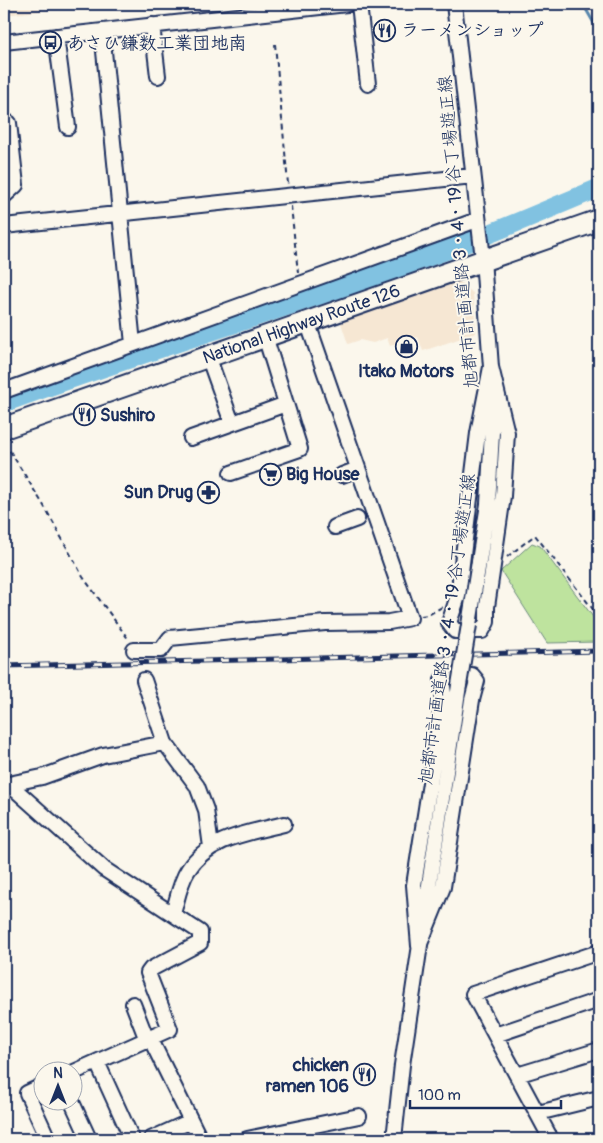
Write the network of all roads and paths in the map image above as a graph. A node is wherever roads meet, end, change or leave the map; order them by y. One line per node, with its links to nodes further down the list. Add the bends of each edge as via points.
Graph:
1 (347, 4): 4 (street)
2 (359, 4): 10 (street)
3 (454, 4): 13 (street, 旭都市計画道路 3・4・19 谷丁場遊正線)
4 (152, 25): 5 (street); 9 (street)
5 (102, 31): 6 (street); 16 (street)
6 (56, 36): 7 (street); 12 (street)
7 (4, 42)
8 (275, 44): 15 (path)
9 (158, 76)
10 (368, 84)
11 (4, 123): 14 (street, via 9,122 16,185)
12 (68, 127)
13 (473, 176): 15 (street); 18 (street, 旭都市計画道路 3・4・19 谷丁場遊正線)
14 (4, 196)
15 (290, 196): 16 (street); 21 (path)
16 (120, 214): 19 (street); 24 (street)
17 (599, 220): 20 (highway, National Highway Route 126)
18 (478, 222): 20 (street, 旭都市計画道路 3・4・19 谷丁場遊正線); 21 (street)
19 (4, 226)
20 (481, 251): 22 (highway, National Highway Route 126); 26 (street, 旭都市計画道路 3・4・19 谷丁場遊正線)
21 (299, 285): 24 (street)
22 (307, 321): 23 (highway, National Highway Route 126); 33 (street)
23 (265, 336): 25 (highway, National Highway Route 126); 28 (street)
24 (133, 344): 27 (street)
25 (208, 356): 29 (street); 30 (highway, National Highway Route 126, via 103,399)
26 (491, 366): 26 (street, via 507,433 503,496 487,622 482,631 456,630 449,624 458,596 478,433); 49 (street, 旭都市計画道路 3・4・19 谷丁場遊正線, bridge, via 488,504)
27 (4, 391)
28 (286, 404): 29 (street); 34 (street, via 300,449)
29 (232, 423): 31 (street)
30 (4, 428)
31 (191, 438)
32 (4, 441): 42 (path, via 83,577)
33 (358, 469): 35 (street); 41 (street)
34 (231, 473)
35 (342, 475)
36 (357, 519): 37 (street)
37 (335, 527)
38 (506, 557): 40 (path, via 535,535)
39 (447, 604): 41 (path, via 428,615)
40 (599, 617)
41 (410, 618): 42 (street, via 170,638 161,650)
42 (134, 650)
43 (144, 680): 44 (street)
44 (165, 743): 45 (street, via 103,755 42,777); 47 (street, via 196,786 206,810)
45 (6, 784): 48 (street, via 104,869)
46 (284, 824): 47 (street, via 228,839)
47 (211, 847): 48 (street, via 187,871)
48 (173, 914): 54 (street, via 200,932 200,943 150,969 148,973 170,1029)
49 (419, 946): 49 (street, via 414,885 444,694 442,680 448,675 472,676 477,681 443,887); 73 (street, 旭都市計画道路 3・4・19 谷丁場遊正線)
50 (599, 952): 53 (street, via 473,994)
51 (599, 1000): 53 (street)
52 (133, 1004): 54 (street)
53 (495, 1035): 58 (street)
54 (148, 1039): 56 (street); 66 (street)
55 (599, 1050): 58 (street)
56 (97, 1062): 57 (street); 69 (street)
57 (82, 1069)
58 (517, 1075): 64 (street)
59 (32, 1091): 61 (street, via 27,1093)
60 (599, 1098): 64 (street)
61 (32, 1104)
62 (35, 1110): 67 (street)
63 (76, 1110): 68 (street)
64 (538, 1113): 74 (street)
65 (359, 1116): 72 (street)
66 (191, 1121): 70 (street); 71 (street)
67 (48, 1139)
68 (89, 1139)
69 (132, 1139)
70 (151, 1139)
71 (200, 1139)
72 (247, 1139)
73 (394, 1139)
74 (551, 1139)

